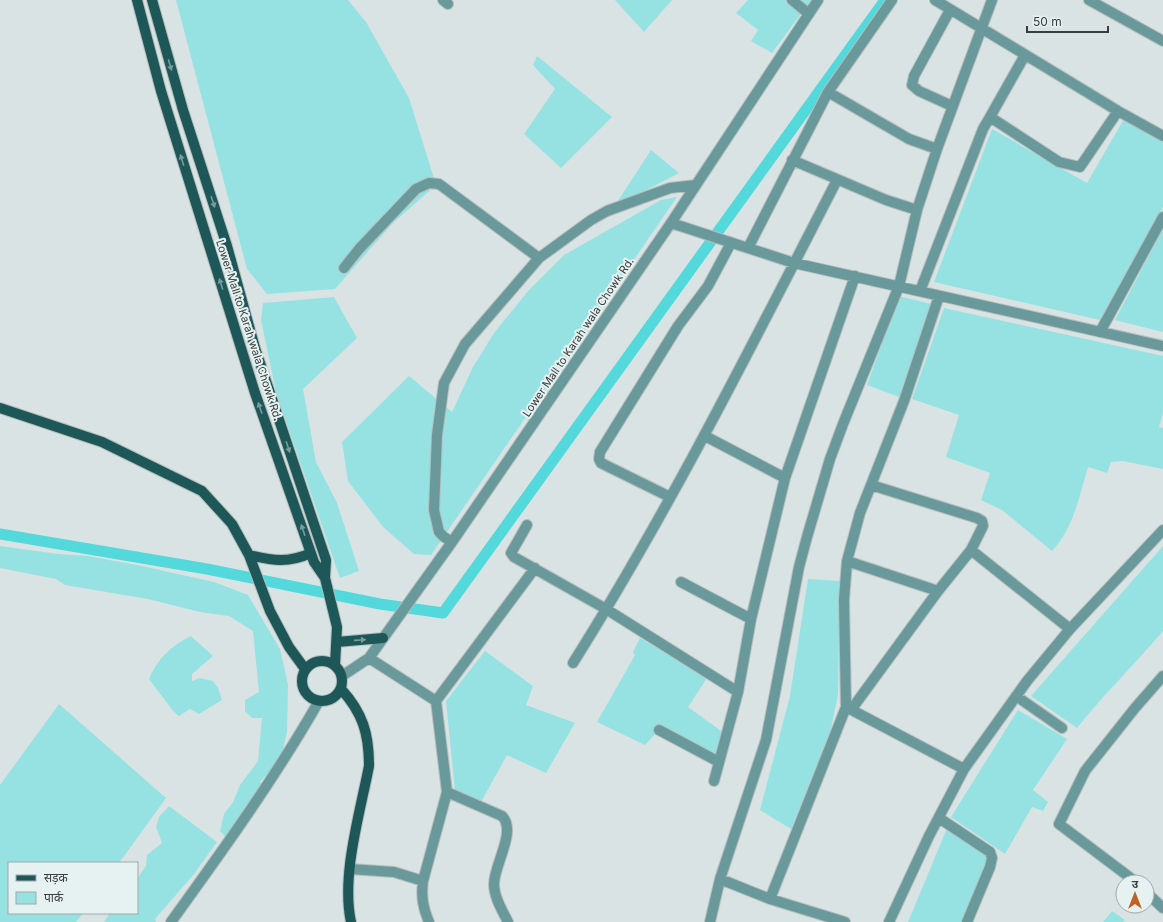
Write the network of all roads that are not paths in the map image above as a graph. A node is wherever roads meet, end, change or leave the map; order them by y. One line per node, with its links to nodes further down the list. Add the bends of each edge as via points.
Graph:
1 (137, 0): 14 (main road, Lower Mall to Karah wala Chowk Rd.)
2 (152, 0): 13 (main road)
3 (792, 0): 10 (street)
4 (818, 0): 10 (street, Lower Mall to Karah wala Chowk Rd.)
5 (892, 0): 16 (street)
6 (935, 0): 9 (street)
7 (992, 0): 11 (street)
8 (1089, 0): 12 (street)
9 (950, 10): 11 (street); 17 (street, via 914,76 912,85)
10 (809, 14): 24 (street, Lower Mall to Karah wala Chowk Rd.)
11 (981, 29): 15 (street); 17 (street)
12 (1162, 39)
13 (165, 49): 14 (main road); 52 (main road, one-way to 52, via 227,246 255,348 326,560)
14 (151, 54): 48 (main road, Lower Mall to Karah wala Chowk Rd., one-way to 14, via 255,393)
15 (1025, 55): 18 (street); 19 (street)
16 (828, 92): 21 (street, via 909,139); 22 (street)
17 (952, 106): 21 (street)
18 (1118, 111): 19 (street, via 1080,167 1059,162); 20 (street)
19 (990, 118): 35 (street, via 983,129)
20 (1163, 136)
21 (937, 149): 25 (street)
22 (792, 160): 23 (street); 29 (street)
23 (837, 180): 25 (street); 31 (street)
24 (696, 185): 27 (street, Lower Mall to Karah wala Chowk Rd.); 30 (street, via 670,188 607,211)
25 (917, 210): 34 (street)
26 (1163, 217): 37 (street)
27 (671, 223): 28 (street); 46 (street, Lower Mall to Karah wala Chowk Rd.)
28 (731, 243): 29 (street); 43 (street, via 708,286 678,326 600,452 601,463)
29 (748, 248): 31 (street)
30 (539, 258): 32 (street, via 439,184 429,183 416,189); 46 (street, via 465,344 444,383 437,435 434,510 439,532)
31 (794, 263): 33 (street); 40 (street)
32 (344, 268)
33 (855, 276): 34 (street); 41 (street)
34 (899, 286): 35 (street); 81 (street, via 843,424 806,537 766,740)
35 (920, 291): 36 (street)
36 (939, 296): 37 (street); 42 (street, via 904,401)
37 (1100, 332): 38 (street)
38 (1163, 346)
39 (0, 408): 49 (main road, via 102,442 202,491 232,524)
40 (704, 436): 41 (street); 43 (street)
41 (786, 478): 56 (street)
42 (871, 485): 47 (street, via 982,521 983,526); 50 (street, via 860,513)
43 (670, 496): 55 (street)
44 (527, 525): 51 (street, via 514,546 512,556)
45 (1163, 530): 57 (street)
46 (452, 542): 58 (street, Lower Mall to Karah wala Chowk Rd.)
47 (971, 550): 54 (street); 57 (street)
48 (311, 553): 49 (main road, via 296,560); 52 (main road, Lower Mall to Karah wala Chowk Rd.)
49 (251, 560): 63 (main road, via 270,611 289,647)
50 (848, 561): 54 (street); 71 (street, via 844,600)
51 (535, 568): 55 (street); 70 (street)
52 (326, 580): 59 (main road, Lower Mall to Karah wala Chowk Rd., via 337,627)
53 (681, 582): 56 (street)
54 (938, 591): 71 (street)
55 (606, 609): 61 (street); 67 (street)
56 (751, 619): 67 (street)
57 (1070, 629): 68 (street)
58 (382, 638): 59 (main road, one-way to 58); 60 (street, Lower Mall to Karah wala Chowk Rd.)
59 (337, 642): 62 (main road, Lower Mall to Karah wala Chowk Rd.)
60 (369, 658): 64 (street, Lower Mall to Karah wala Chowk Rd.); 70 (street)
61 (573, 663)
62 (336, 665): 63 (main road, via 330,661 316,661); 64 (main road)
63 (305, 669): 69 (main road, via 303,688 312,698)
64 (342, 676): 66 (main road)
65 (1163, 676): 80 (street, via 1089,766 1059,824)
66 (341, 689): 69 (main road, via 332,699); 79 (main road, via 360,716 369,751 369,766)
67 (738, 692): 74 (street)
68 (1016, 696): 72 (street); 75 (street)
69 (319, 701): 86 (street, via 297,740 250,811)
70 (436, 701): 77 (street)
71 (848, 708): 75 (street); 84 (street)
72 (1062, 728)
73 (659, 730): 74 (street)
74 (719, 762): 76 (street)
75 (964, 769): 78 (street)
76 (714, 781)
77 (446, 792): 82 (street); 89 (street, via 506,820 508,830 494,876 494,885 495,895)
78 (939, 818): 92 (street); 93 (street, via 990,852 992,858)
79 (350, 869): 82 (street, via 394,872); 87 (main road, via 348,907)
80 (1125, 874)
81 (720, 879): 84 (street); 90 (street)
82 (423, 881): 88 (street, via 421,895)
83 (1159, 898): 85 (street)
84 (770, 899): 91 (street)
85 (1163, 908)
86 (171, 922)
87 (351, 922)
88 (429, 922)
89 (508, 922)
90 (710, 922)
91 (845, 922)
92 (889, 922)
93 (967, 922)

